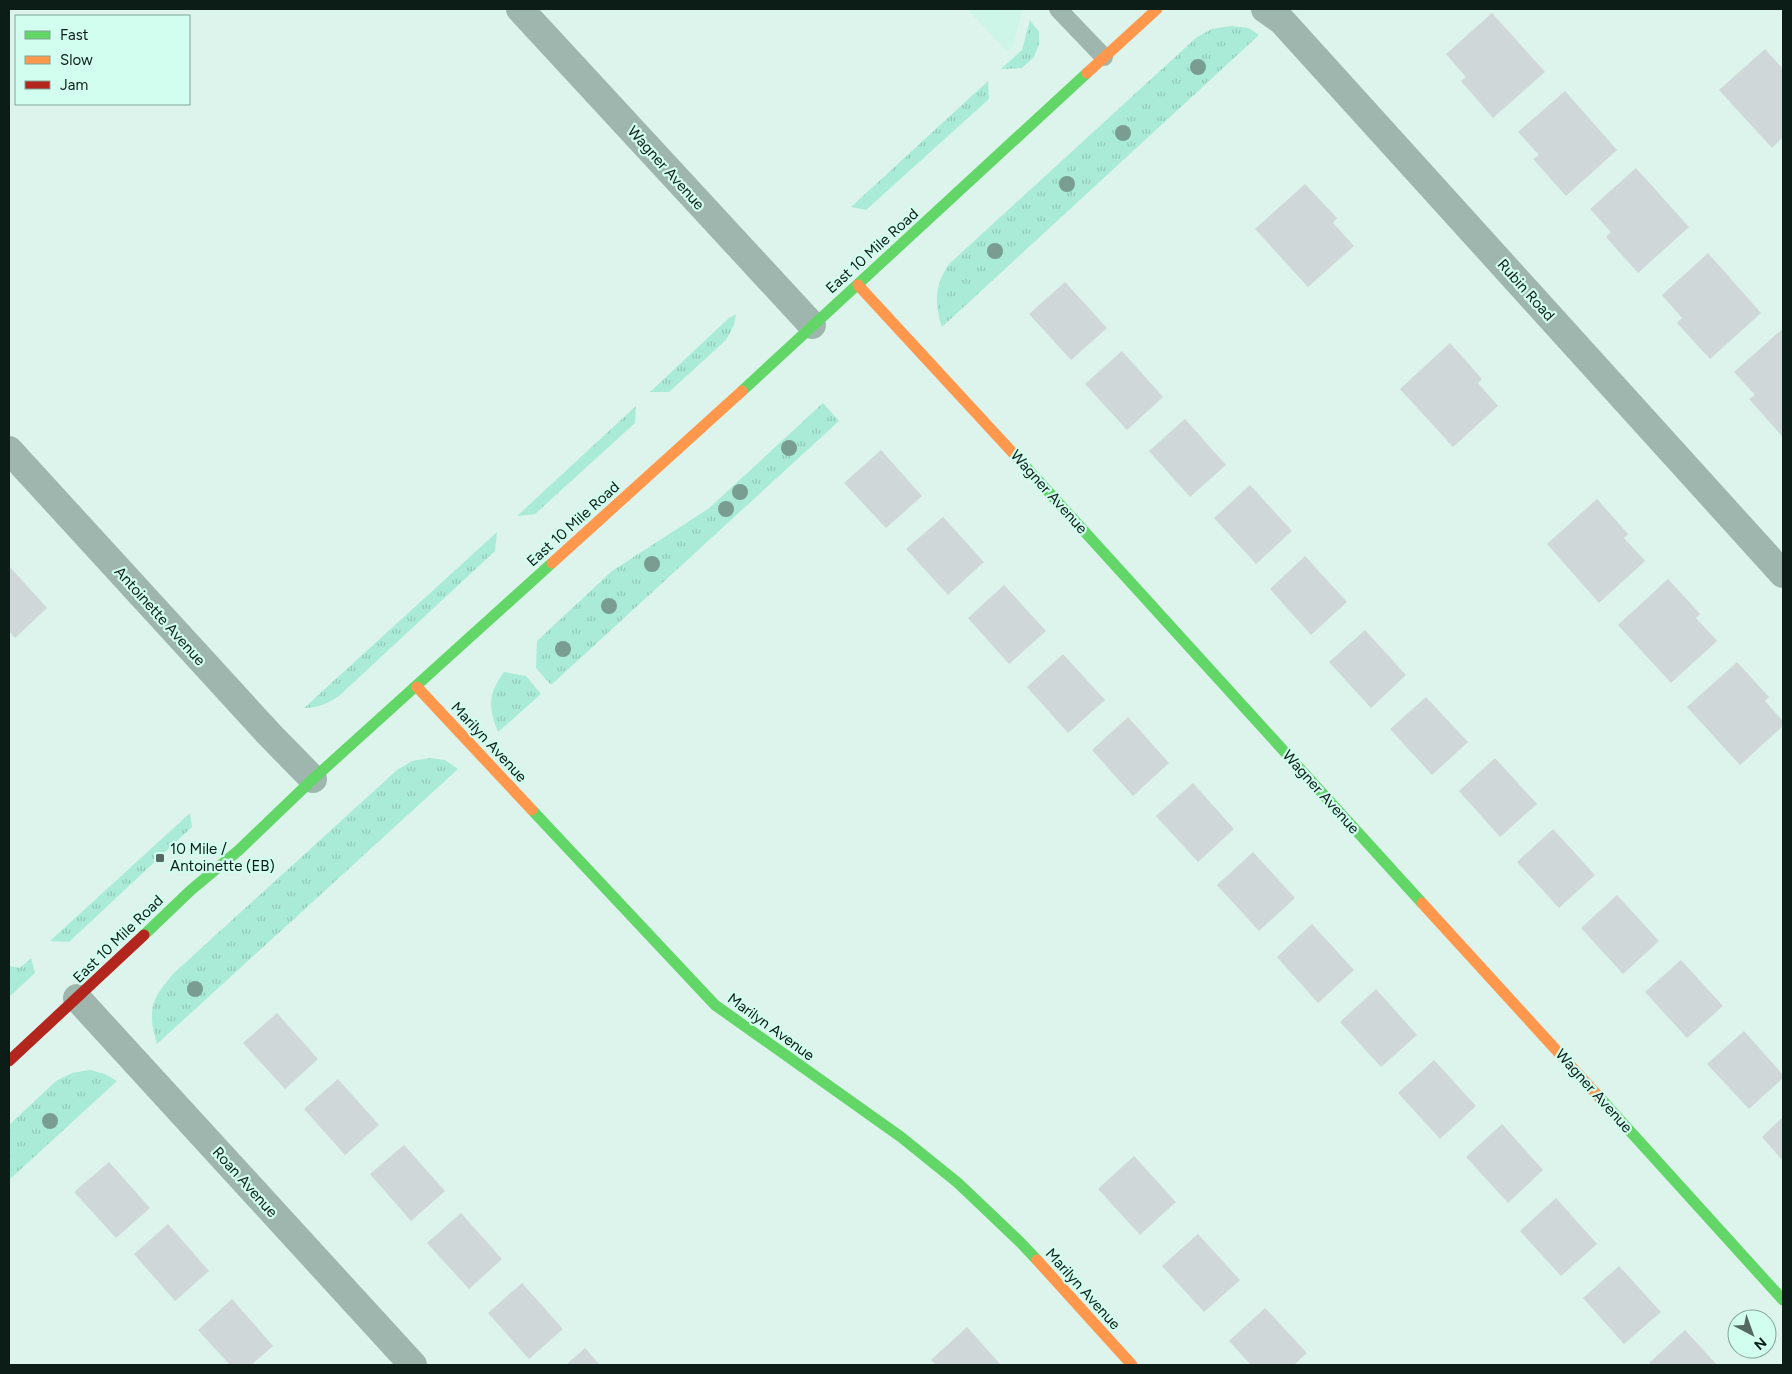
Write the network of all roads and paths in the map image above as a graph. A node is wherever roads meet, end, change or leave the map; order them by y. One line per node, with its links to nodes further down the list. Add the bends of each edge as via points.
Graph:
1 (520, 9): 7 (street, Wagner Avenue)
2 (1058, 9): 5 (lane)
3 (1157, 9): 5 (street, East 10 Mile Road)
4 (1265, 9): 9 (street, Rubin Road, via 1282,21)
5 (1104, 57): 6 (street, East 10 Mile Road)
6 (858, 285): 7 (street, East 10 Mile Road); 14 (street, Wagner Avenue)
7 (812, 325): 10 (street, East 10 Mile Road)
8 (9, 450): 11 (street, Antoinette Avenue)
9 (1783, 574)
10 (416, 687): 11 (street, East 10 Mile Road); 16 (street, Marilyn Avenue, via 715,1005 901,1137 958,1182 1020,1242)
11 (314, 779): 12 (street, East 10 Mile Road)
12 (77, 998): 13 (street, East 10 Mile Road); 15 (street, Roan Avenue)
13 (9, 1061)
14 (1783, 1300)
15 (413, 1365)
16 (1132, 1365)

